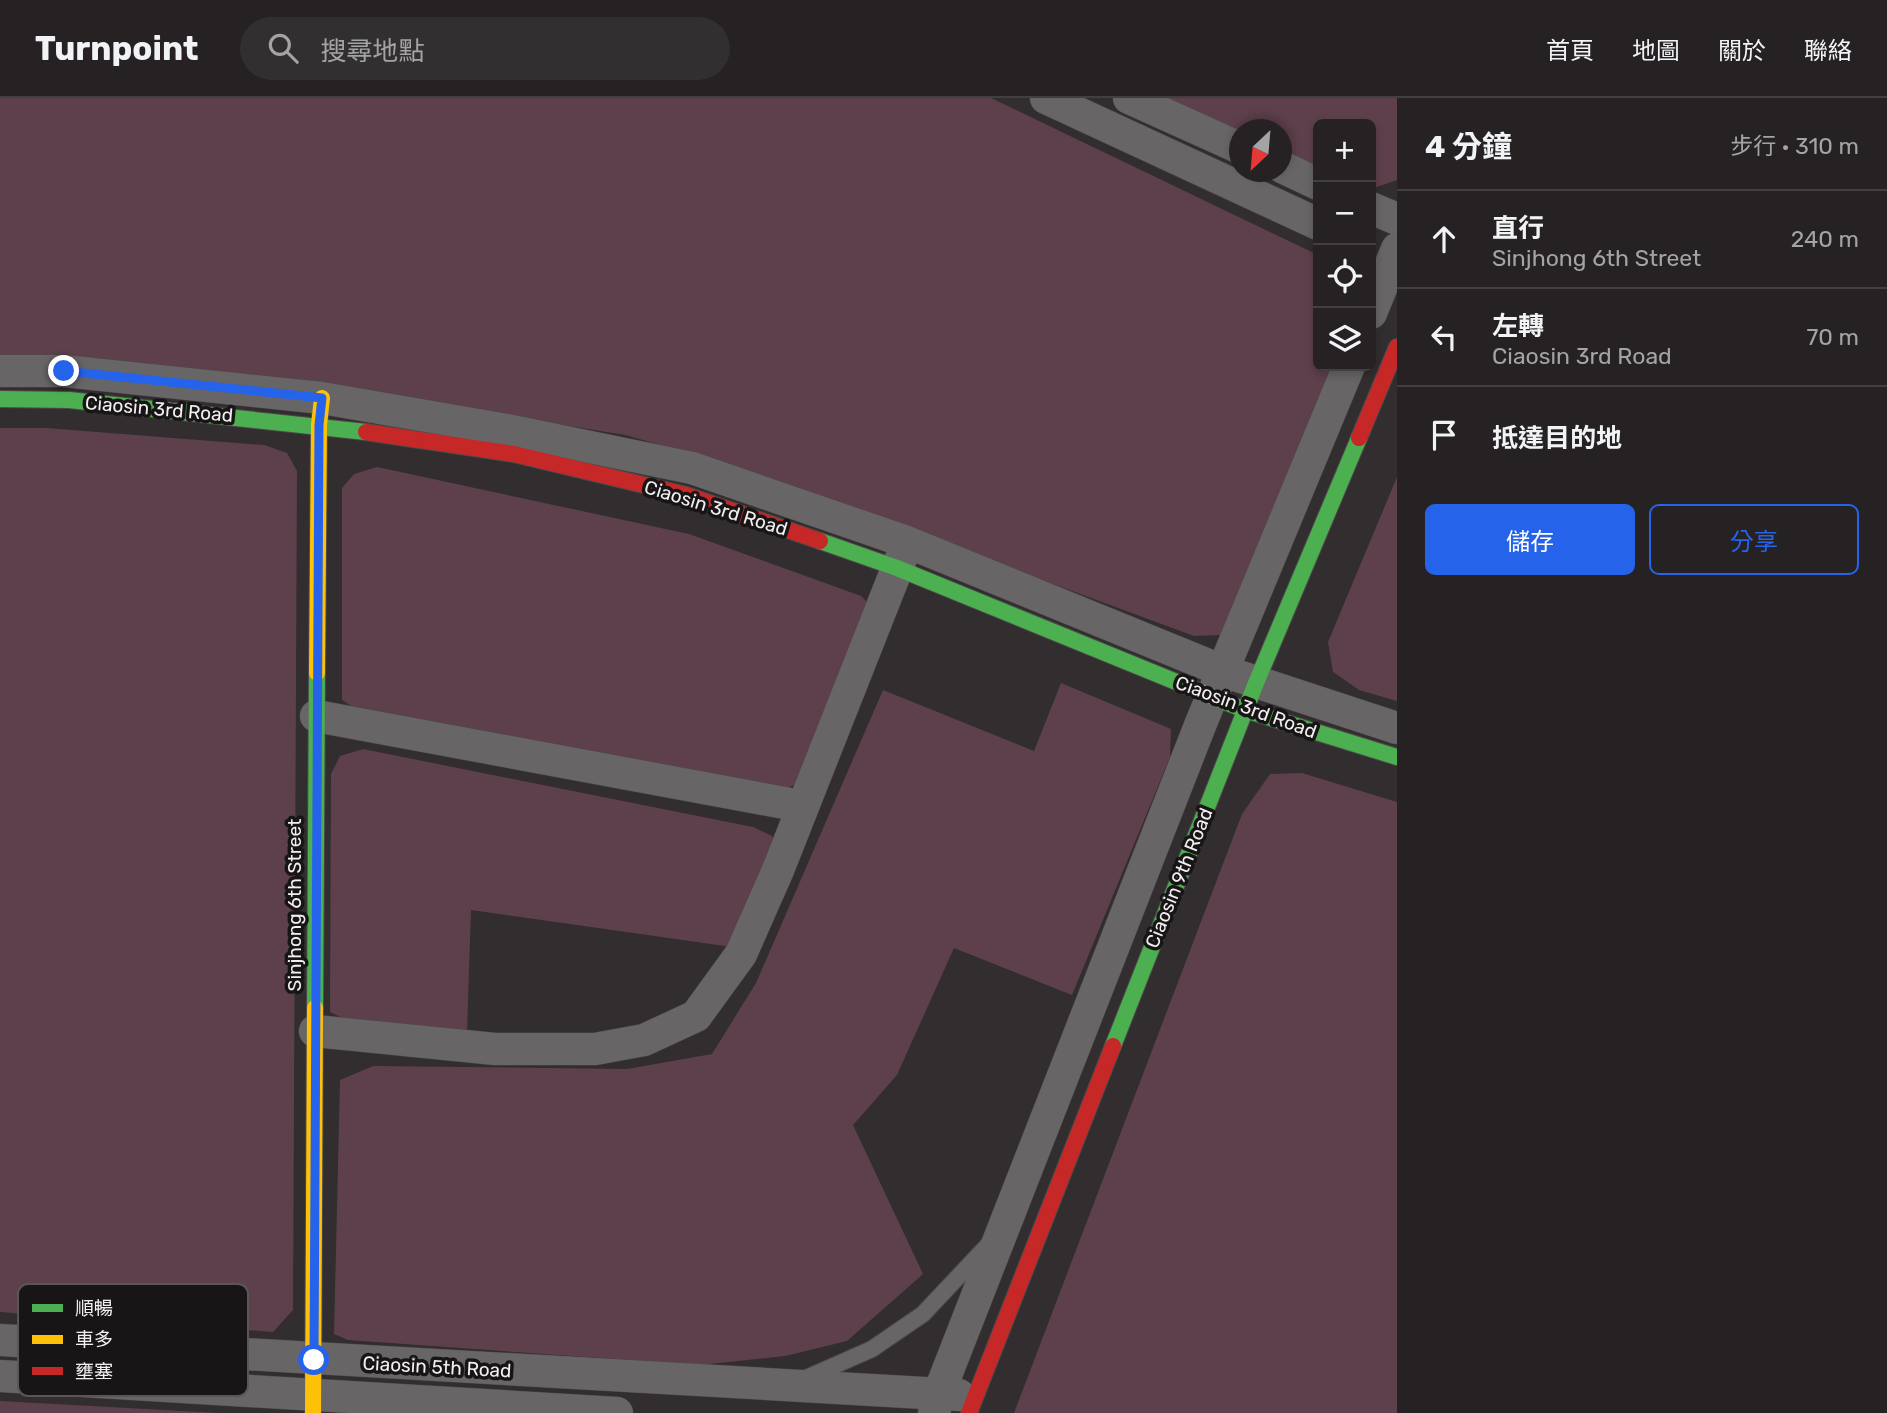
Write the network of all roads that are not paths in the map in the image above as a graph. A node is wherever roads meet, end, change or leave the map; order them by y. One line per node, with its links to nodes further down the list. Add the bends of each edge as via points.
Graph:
1 (1046, 98): 8 (street)
2 (1129, 98): 3 (street)
3 (1229, 143)
4 (1292, 172): 5 (street)
5 (1314, 182)
6 (1376, 210): 7 (street)
7 (1397, 219)
8 (1313, 222)
9 (1389, 254): 10 (street)
10 (1373, 308)
11 (1397, 347): 18 (street, Ciaosin 9th Road)
12 (0, 371): 15 (street, Ciaosin 3rd Road, via 64,371)
13 (1347, 371): 17 (street, Ciaosin 9th Road)
14 (0, 399): 15 (street, Ciaosin 3rd Road)
15 (321, 412): 16 (street, Ciaosin 3rd Road, via 507,430 692,468); 19 (street, Sinjhong 6th Street)
16 (902, 555): 17 (street, Ciaosin 3rd Road); 22 (street)
17 (1218, 684): 18 (street, Ciaosin 3rd Road); 24 (street, Ciaosin 9th Road)
18 (1250, 696): 20 (street, Ciaosin 3rd Road); 21 (street, Ciaosin 3rd Road); 35 (street, Ciaosin 9th Road)
19 (317, 716): 22 (street); 23 (street, Sinjhong 6th Street)
20 (1397, 728)
21 (1397, 757)
22 (801, 806): 23 (street, via 741,954 696,1016 644,1040 595,1049 495,1049)
23 (315, 1031): 28 (street, Sinjhong 6th Street)
24 (1003, 1229): 31 (lane, Ciaosin 5th Road, via 923,1314 872,1349); 33 (street, Ciaosin 9th Road)
25 (0, 1340): 26 (street, Ciaosin 5th Road)
26 (18, 1341)
27 (248, 1356): 28 (street, Ciaosin 5th Road)
28 (314, 1360): 31 (street, Ciaosin 5th Road); 34 (street, Sinjhong 6th Street)
29 (0, 1376): 30 (street, Ciaosin 5th Road)
30 (18, 1378)
31 (790, 1385): 33 (street, Ciaosin 5th Road)
32 (224, 1396): 34 (street, Ciaosin 5th Road)
33 (936, 1403): 35 (street, Ciaosin 5th Road)
34 (313, 1404): 36 (street, Ciaosin 5th Road)
35 (972, 1405)
36 (617, 1413)

